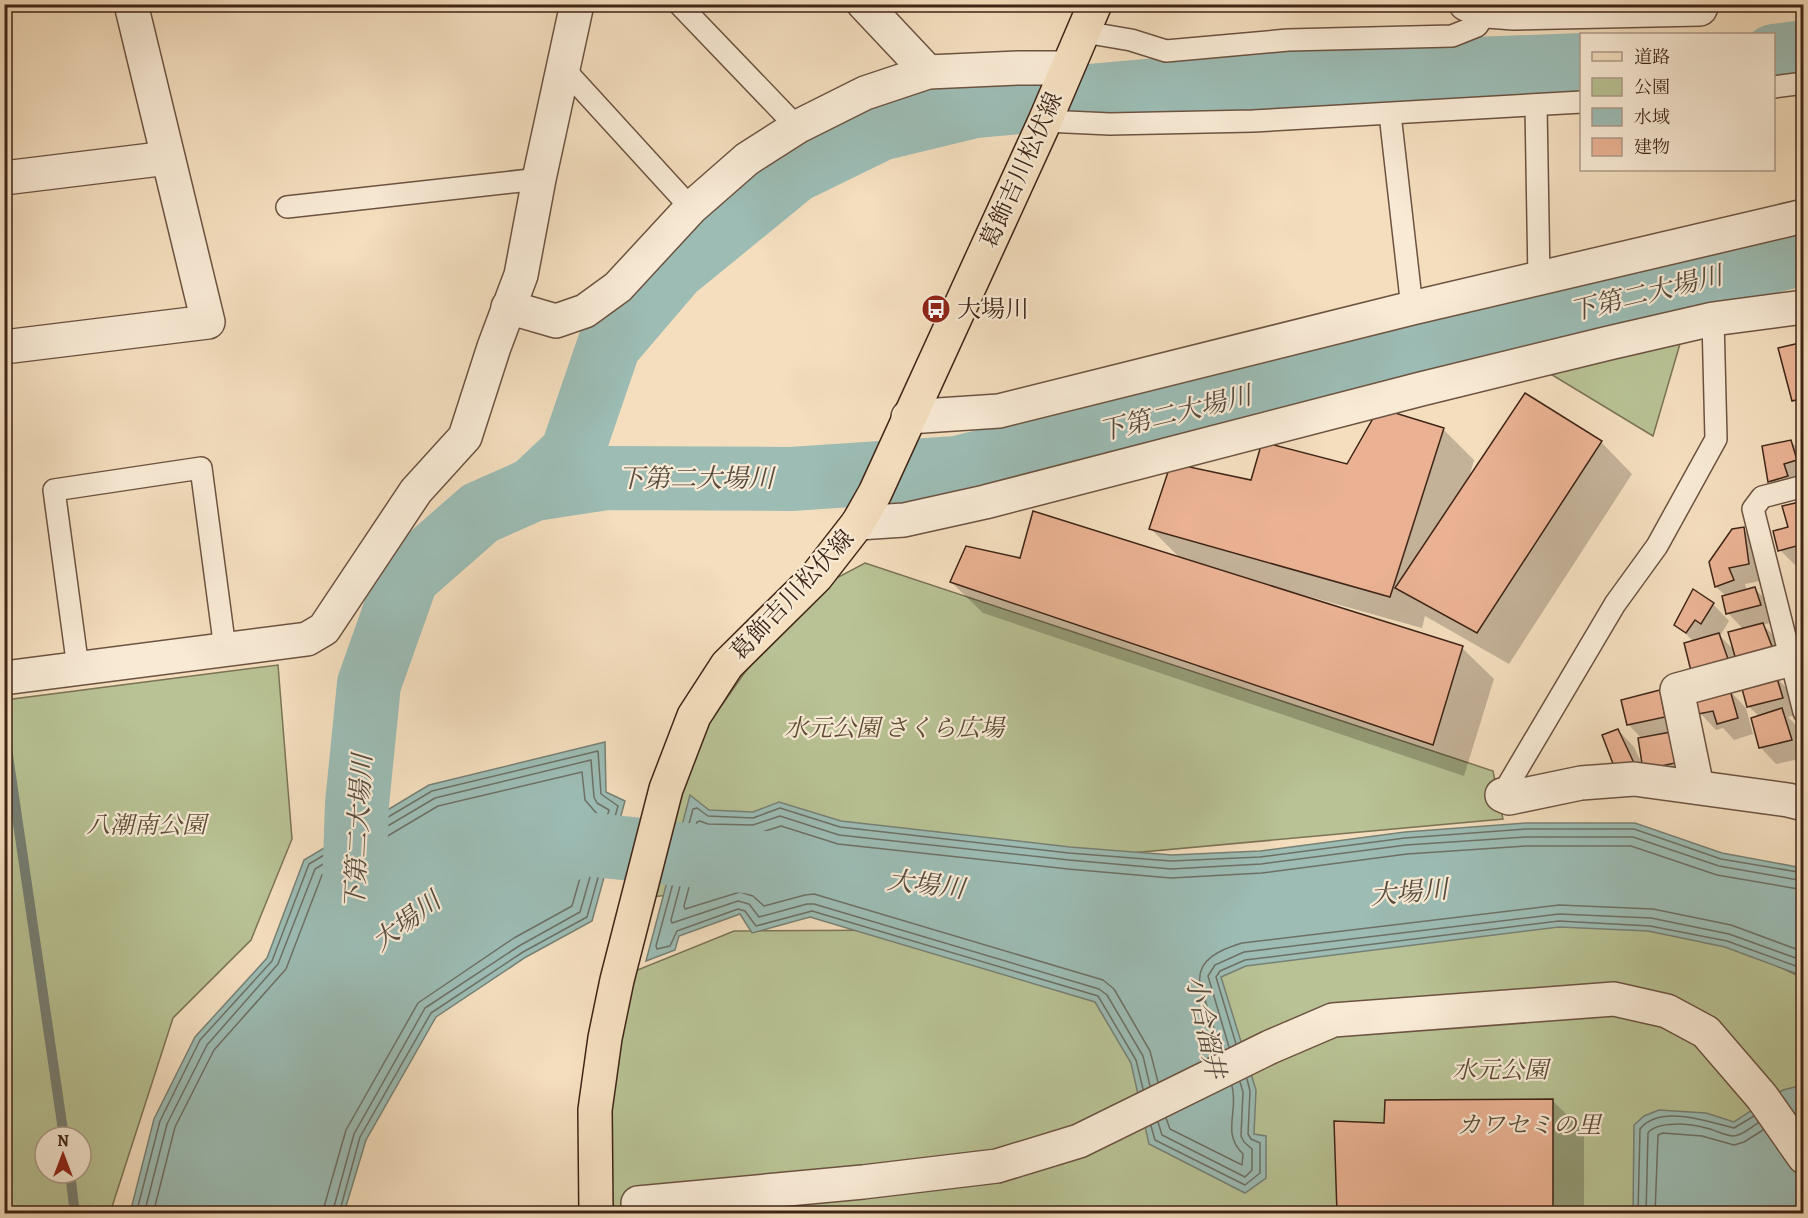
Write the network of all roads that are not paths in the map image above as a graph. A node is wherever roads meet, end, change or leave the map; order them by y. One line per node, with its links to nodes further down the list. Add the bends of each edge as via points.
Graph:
1 (131, 4): 18 (street)
2 (577, 4): 8 (street)
3 (680, 4): 17 (lane)
4 (864, 4): 9 (street)
5 (1702, 4): 6 (street, via 1700,9 1514,13)
6 (1481, 7): 7 (lane, via 1477,26 1452,36 1288,40 1166,51 1131,40)
7 (1090, 18): 10 (main road, 葛飾吉川松伏線)
8 (564, 69): 20 (street); 22 (lane)
9 (928, 72): 10 (street, via 1018,68); 17 (street, via 865,93)
10 (1065, 72): 16 (main road, 葛飾吉川松伏線)
11 (1803, 83): 12 (lane)
12 (1775, 87)
13 (1580, 102): 14 (lane)
14 (1536, 105): 15 (lane); 24 (lane)
15 (1390, 114): 16 (lane, via 1253,122); 27 (lane)
16 (1045, 121): 30 (main road, 葛飾吉川松伏線)
17 (797, 127): 22 (street, via 747,159)
18 (168, 158): 19 (street); 29 (street, via 208,322)
19 (4, 178)
20 (539, 179): 21 (lane); 25 (street, via 521,274)
21 (287, 207)
22 (691, 208): 25 (street, via 618,287 585,311 556,321)
23 (1803, 216): 24 (street)
24 (1539, 279): 27 (street)
25 (508, 307): 33 (street, via 465,436 416,491 324,629 308,639)
26 (1803, 307): 28 (street)
27 (1412, 308): 30 (street, via 999,411)
28 (1713, 319): 32 (street, via 1421,389 985,502 904,520); 39 (lane, via 1716,439 1657,546 1615,604)
29 (4, 347)
30 (907, 420): 32 (main road, 葛飾吉川松伏線)
31 (1803, 486): 34 (lane, via 1762,497 1753,509)
32 (858, 523): 43 (main road, 葛飾吉川松伏線, via 816,577 727,665 694,716 666,789 605,1038 595,1110)
33 (225, 649): 35 (street); 35 (lane, via 201,468 54,490)
34 (1791, 659): 37 (lane); 38 (street, via 1677,690)
35 (78, 668): 36 (street)
36 (4, 678)
37 (1803, 711)
38 (1697, 787): 39 (street, via 1634,779 1581,783 1509,798); 40 (street)
39 (1502, 795)
40 (1803, 804)
41 (1803, 1157): 42 (street, via 1762,1097 1706,1032 1667,1011 1614,999 1333,1020 1079,1141 997,1166)
42 (638, 1203)
43 (596, 1214)

